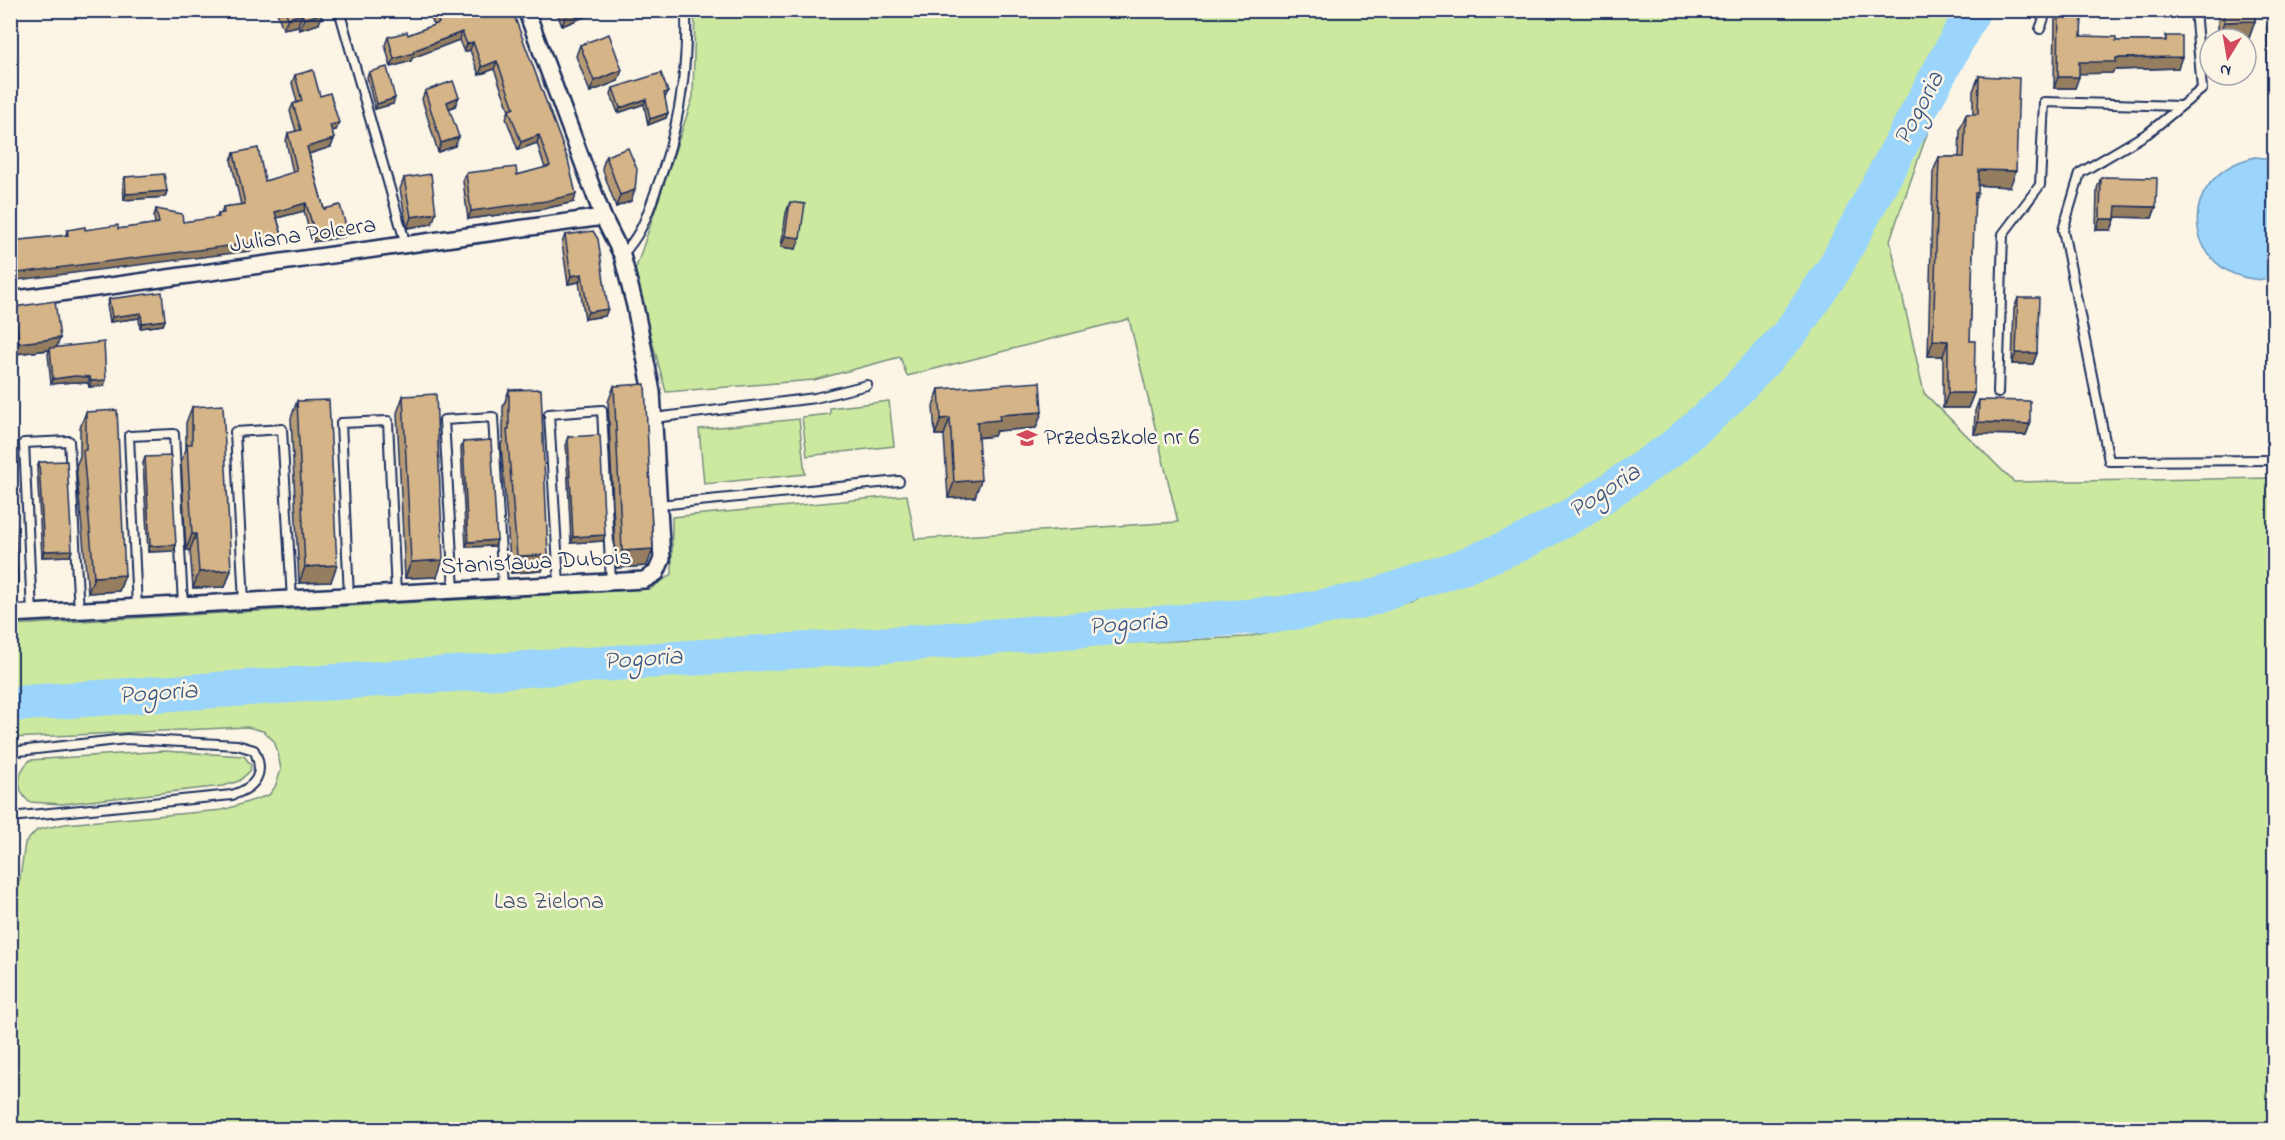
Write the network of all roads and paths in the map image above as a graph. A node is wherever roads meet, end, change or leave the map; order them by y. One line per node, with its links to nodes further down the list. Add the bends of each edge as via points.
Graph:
1 (339, 10): 9 (lane)
2 (526, 10): 8 (street, Stanisława Dubois)
3 (2047, 10): 6 (lane)
4 (2195, 10): 7 (lane, via 2202,89)
5 (686, 14): 10 (lane, via 683,99 672,150 639,237)
6 (2040, 29)
7 (2180, 106): 13 (lane, via 2044,102 2040,185 2003,234); 15 (lane, via 2148,133 2080,173 2062,230 2109,461)
8 (603, 217): 9 (street, Juliana Polcera); 10 (street, Stanisława Dubois)
9 (406, 245): 11 (street, Juliana Polcera)
10 (622, 255): 14 (street, Stanisława Dubois, via 643,342)
11 (10, 300)
12 (867, 385): 14 (lane, via 815,398)
13 (1998, 393)
14 (654, 418): 17 (street, Stanisława Dubois)
15 (2274, 460)
16 (899, 481): 17 (lane)
17 (659, 505): 18 (street, Stanisława Dubois, via 661,567 651,578)
18 (611, 582): 19 (street, Stanisława Dubois); 19 (lane, via 602,410 549,414)
19 (559, 584): 20 (street, Stanisława Dubois)
20 (504, 587): 21 (street, Stanisława Dubois); 21 (lane, via 493,417 444,420)
21 (454, 590): 22 (street, Stanisława Dubois)
22 (396, 594): 23 (street, Stanisława Dubois); 23 (lane, via 388,421 341,423)
23 (349, 597): 24 (street, Stanisława Dubois)
24 (292, 600): 25 (street, Stanisława Dubois); 25 (lane, via 282,429 235,432)
25 (244, 602): 26 (street, Stanisława Dubois)
26 (183, 605): 27 (street, Stanisława Dubois); 27 (lane, via 174,434 129,436)
27 (137, 608): 28 (street, Stanisława Dubois)
28 (79, 611): 29 (street, Stanisława Dubois); 29 (lane, via 69,441 24,443)
29 (32, 613): 30 (street, Stanisława Dubois)
30 (10, 614)
31 (10, 752): 32 (lane, via 126,739 237,745 254,750 259,760 256,784 232,795)
32 (10, 817)

